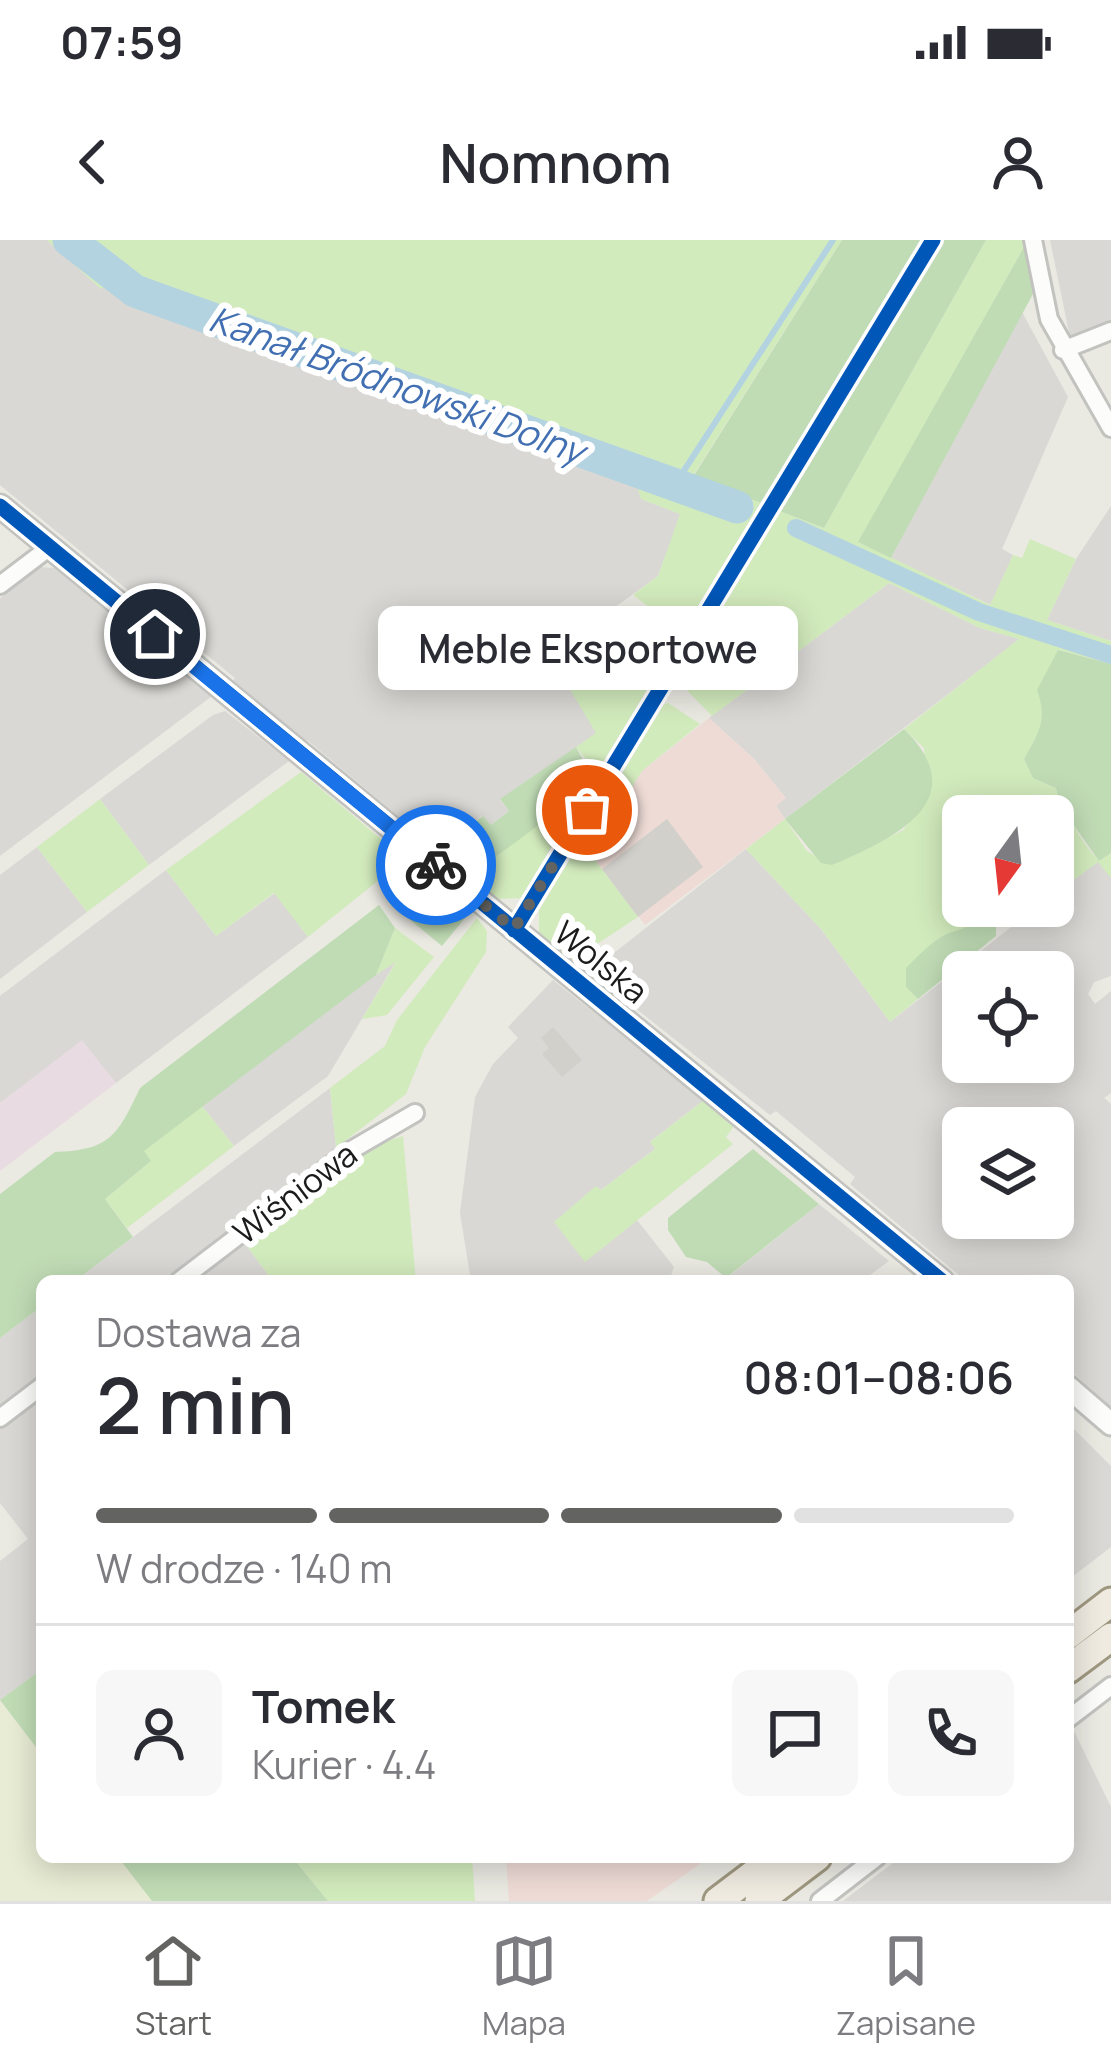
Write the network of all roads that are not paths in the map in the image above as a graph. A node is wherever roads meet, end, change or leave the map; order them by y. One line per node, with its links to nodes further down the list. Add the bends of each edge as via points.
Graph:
1 (933, 240): 9 (street)
2 (1033, 240): 4 (street, via 1044,304)
3 (1111, 331): 4 (street)
4 (1064, 350): 5 (street)
5 (1111, 428)
6 (0, 506): 7 (street, Wolska)
7 (50, 547): 8 (street); 9 (street, Wolska)
8 (0, 585)
9 (514, 929): 12 (street, Wolska)
10 (415, 1113): 11 (street, Wiśniowa, via 348,1152)
11 (187, 1275)
12 (935, 1275)
13 (36, 1390): 15 (street)
14 (1074, 1392): 16 (street)
15 (0, 1418)
16 (1111, 1424)
17 (1111, 1602): 18 (main road)
18 (1074, 1630)
19 (1111, 1637): 20 (main road)
20 (1074, 1665)
21 (1111, 1686): 22 (street)
22 (1074, 1714)
23 (768, 1863): 26 (main road)
24 (809, 1863): 27 (main road)
25 (869, 1863): 28 (street)
26 (718, 1901)
27 (758, 1901)
28 (820, 1901)

